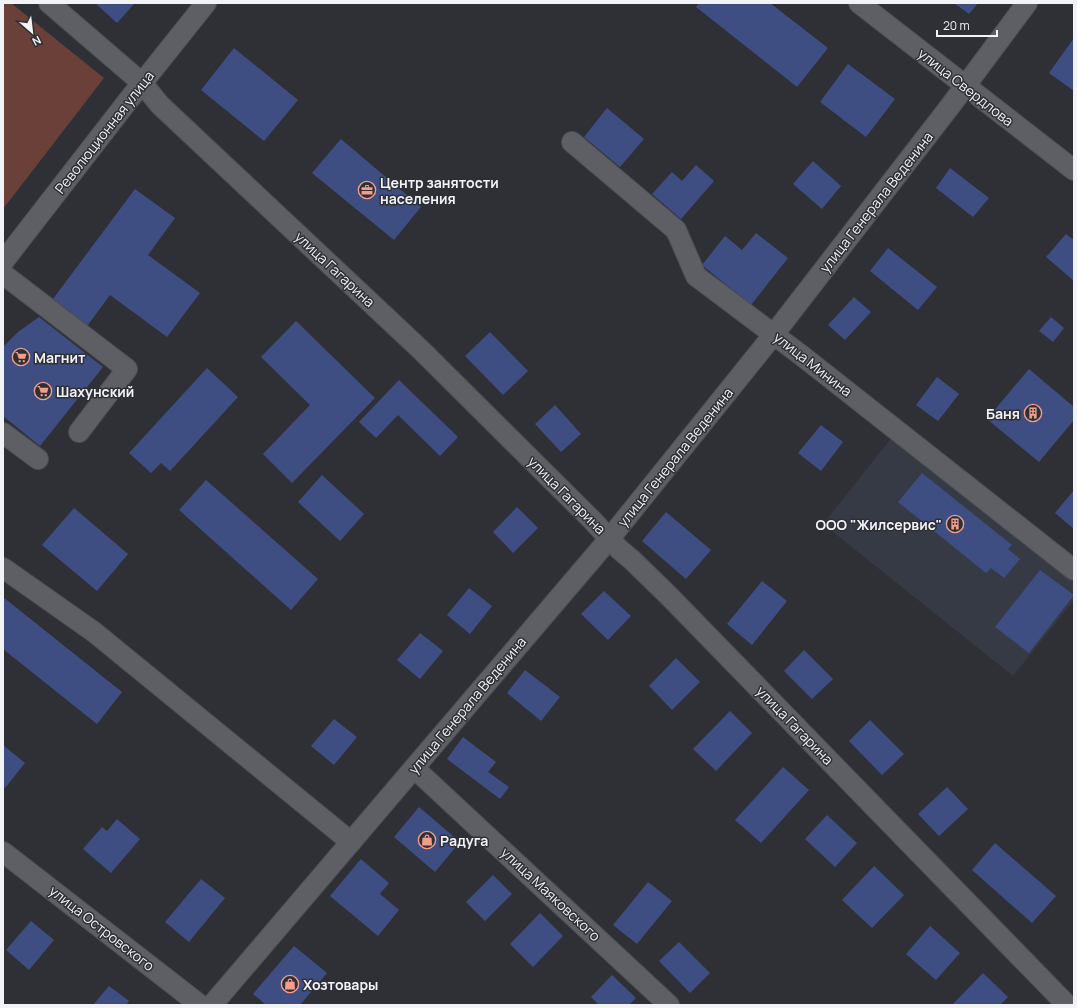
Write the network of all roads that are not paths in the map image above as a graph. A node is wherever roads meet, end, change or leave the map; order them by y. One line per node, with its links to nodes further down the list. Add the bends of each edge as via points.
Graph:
1 (49, 3): 5 (street, улица Гагарина)
2 (206, 3): 5 (street, Революционная улица)
3 (859, 3): 6 (street, улица Свердлова)
4 (1027, 3): 6 (street, улица Генерала Веденина)
5 (142, 83): 9 (street, Революционная улица); 15 (street, улица Гагарина, via 160,105 421,350)
6 (965, 86): 8 (street, улица Свердлова); 11 (street, улица Генерала Веденина)
7 (572, 142): 11 (street, улица Минина, via 676,230 696,276)
8 (1074, 170)
9 (3, 262)
10 (3, 274): 12 (street, via 128,369)
11 (774, 334): 15 (street, улица Генерала Веденина); 17 (street, улица Минина)
12 (79, 432)
13 (3, 434): 14 (street)
14 (38, 459)
15 (610, 538): 18 (street, улица Генерала Веденина); 24 (street, улица Гагарина)
16 (3, 568): 19 (street, via 94,632)
17 (1074, 570)
18 (414, 768): 19 (street, улица Генерала Веденина); 23 (street, улица Маяковского)
19 (351, 842): 22 (street, улица Генерала Веденина)
20 (3, 852): 21 (street, улица Островского)
21 (200, 1005)
22 (212, 1005)
23 (670, 1005)
24 (1067, 1005)

